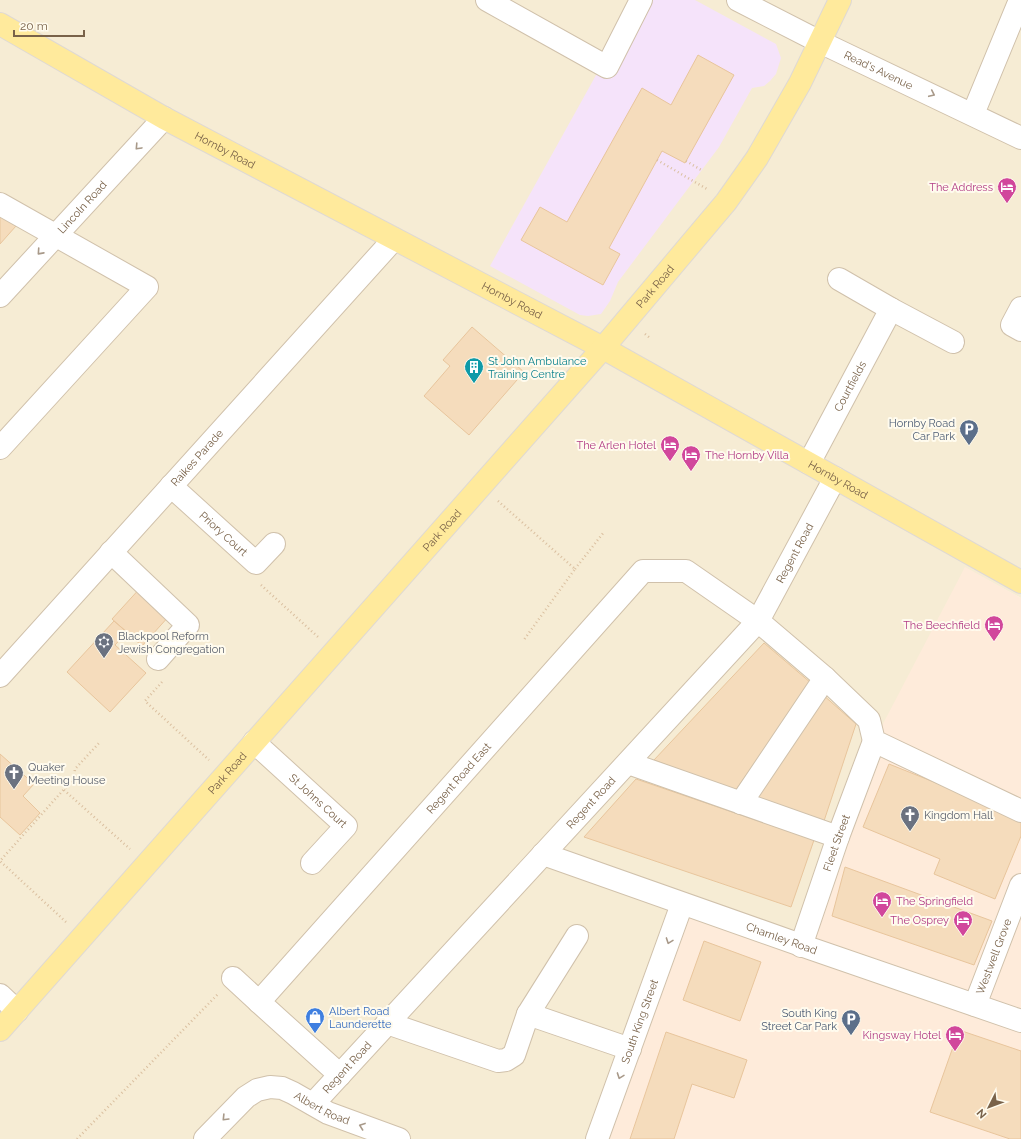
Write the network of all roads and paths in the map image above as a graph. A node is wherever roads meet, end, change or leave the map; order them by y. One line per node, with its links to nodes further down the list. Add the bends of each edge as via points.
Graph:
1 (487, 0): 2 (street, via 607,67)
2 (642, 0)
3 (738, 0): 7 (street, Read's Avenue)
4 (840, 0): 7 (main road, Park Road)
5 (1020, 0): 8 (street)
6 (0, 24): 9 (main road, Hornby Road)
7 (820, 42): 8 (street, Read's Avenue, one-way to 8); 26 (main road, Park Road, via 800,83 748,171 726,202)
8 (973, 114): 10 (street, Read's Avenue)
9 (164, 118): 16 (street, Lincoln Road, one-way to 16); 17 (main road, Hornby Road)
10 (1021, 138)
11 (657, 160): 14 (path)
12 (686, 161): 13 (path)
13 (703, 170)
14 (694, 181)
15 (0, 204): 16 (street)
16 (56, 235): 19 (street, Lincoln Road, one-way to 19); 27 (street, via 147,287)
17 (394, 239): 26 (main road, Hornby Road); 30 (street, Raikes Parade)
18 (839, 279): 21 (street)
19 (0, 296)
20 (1021, 308): 22 (street, via 1012,325)
21 (891, 309): 25 (street); 28 (street, Courtfields)
22 (1021, 330)
23 (645, 334): 24 (path)
24 (650, 338)
25 (954, 342)
26 (603, 348): 28 (main road, Hornby Road); 31 (main road, Park Road)
27 (0, 448)
28 (809, 463): 29 (main road, Hornby Road)
29 (835, 478): 36 (main road, Hornby Road); 38 (street, Regent Road)
30 (171, 486): 33 (street, Priory Court, via 256,563); 34 (street, Raikes Parade)
31 (481, 486): 35 (path); 40 (main road, Park Road)
32 (604, 532): 35 (path)
33 (274, 544)
34 (111, 552): 41 (street, via 188,625); 42 (street, Raikes Parade)
35 (575, 569): 39 (path)
36 (1021, 582)
37 (261, 584): 40 (path)
38 (758, 621): 43 (street, Regent Road East); 47 (street, Regent Road); 63 (street, Regent Road East, via 686,571 643,571)
39 (523, 641)
40 (334, 652): 45 (main road, Park Road)
41 (162, 668): 48 (path, via 145,700)
42 (0, 676)
43 (825, 678): 44 (street, Regent Road East, via 869,720); 50 (street)
44 (874, 741): 51 (street); 52 (street, Fleet Street)
45 (254, 742): 48 (main road, Park Road); 55 (street, St Johns Court, via 346,826)
46 (99, 743): 49 (path, via 75,769 74,778)
47 (628, 763): 50 (street); 53 (street, Regent Road)
48 (225, 775): 54 (main road, Park Road)
49 (64, 790): 54 (path); 59 (path, via 0,861)
50 (741, 803): 52 (street)
51 (1021, 811)
52 (838, 837): 60 (street, Fleet Street)
53 (543, 854): 57 (street, Charnley Road); 68 (street, Regent Road)
54 (146, 863): 59 (main road, Park Road)
55 (312, 863)
56 (1021, 885): 64 (street, Westwell Grove)
57 (682, 904): 60 (street, Charnley Road); 70 (street, South King Street, one-way to 70)
58 (576, 936): 66 (street)
59 (82, 938): 65 (main road, Park Road)
60 (801, 946): 64 (street, Charnley Road)
61 (233, 978): 63 (street); 73 (path)
62 (0, 995): 65 (street)
63 (259, 1002): 71 (street)
64 (975, 1005): 67 (street, Charnley Road)
65 (17, 1011): 69 (main road, Park Road)
66 (528, 1014): 68 (street, via 514,1055 498,1061); 70 (street)
67 (1021, 1021)
68 (387, 1023): 71 (street, Regent Road)
69 (0, 1030)
70 (630, 1049): 76 (street, South King Street, one-way to 76)
71 (340, 1075): 72 (street, Regent Road)
72 (313, 1104): 74 (street, Albert Road, one-way to 74, via 282,1088 257,1090 246,1097); 75 (street, Albert Road, one-way to 72, via 328,1113)
73 (77, 1139)
74 (205, 1139)
75 (399, 1139)
76 (598, 1139)

